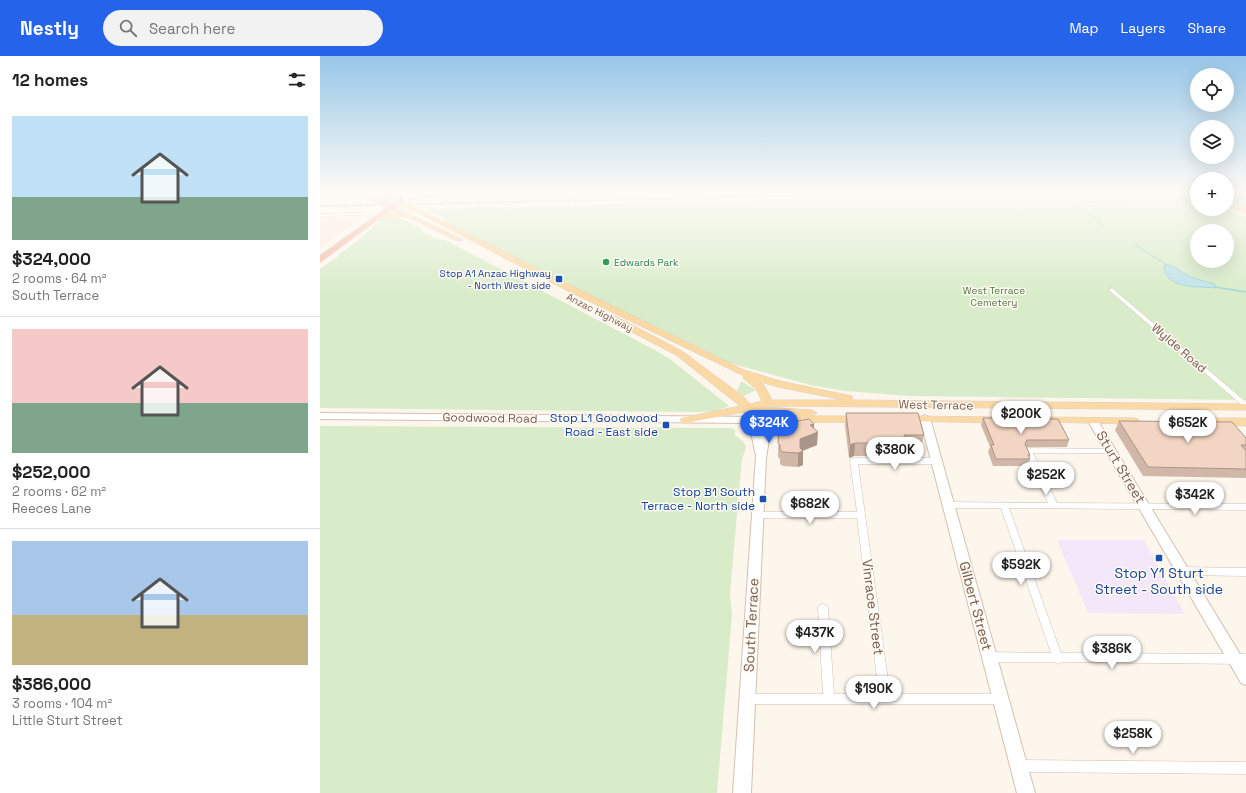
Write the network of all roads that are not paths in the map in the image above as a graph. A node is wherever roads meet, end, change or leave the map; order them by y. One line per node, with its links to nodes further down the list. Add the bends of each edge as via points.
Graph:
1 (358, 227): 6 (highway)
2 (360, 227): 7 (highway)
3 (434, 227): 5 (main road, Anzac Highway)
4 (447, 227): 5 (main road, Anzac Highway, bridge)
5 (488, 251): 9 (main road, Anzac Highway); 11 (main road, Anzac Highway, via 669,347)
6 (320, 253)
7 (320, 260)
8 (1112, 290): 13 (street, Wylde Road)
9 (741, 372): 10 (main road, West Terrace, via 800,390); 14 (main road, via 760,387)
10 (890, 404): 12 (main road, West Terrace); 14 (main road, West Terrace)
11 (747, 406): 14 (main road, West Terrace); 19 (main road, Goodwood Road); 21 (main road, Anzac Highway)
12 (1084, 406): 13 (main road, West Terrace); 24 (main road)
13 (1246, 406)
14 (767, 411): 16 (main road, West Terrace); 21 (main road, Goodwood Road); 30 (main road, South Terrace)
15 (320, 416): 19 (main road, Goodwood Road)
16 (870, 417)
17 (894, 418): 18 (main road, West Terrace)
18 (925, 418): 22 (main road, West Terrace); 31 (main road, Gilbert Street)
19 (685, 420): 20 (main road, Goodwood Road)
20 (729, 420): 21 (main road, Goodwood Road); 28 (main road, via 741,425)
21 (753, 420): 28 (main road, South Terrace)
22 (1009, 420)
23 (1032, 420): 24 (main road)
24 (1093, 421): 25 (main road); 29 (main road, Sturt Street)
25 (1145, 421)
26 (1168, 421): 27 (main road)
27 (1246, 422)
28 (755, 436): 30 (main road, South Terrace)
29 (1111, 451): 34 (street, via 1028,450); 35 (main road, Sturt Street)
30 (761, 458): 37 (main road, South Terrace)
31 (936, 461): 32 (main road, Gilbert Street); 38 (street, Vinrace Street, via 854,461)
32 (948, 505): 33 (street); 42 (main road, Gilbert Street)
33 (1004, 506): 34 (street); 43 (street)
34 (1054, 506): 35 (street)
35 (1144, 506): 36 (street); 39 (main road, Sturt Street)
36 (1246, 507)
37 (758, 515): 38 (street); 46 (main road, South Terrace)
38 (861, 515): 48 (street, Vinrace Street)
39 (1182, 571): 40 (street); 44 (main road, Sturt Street)
40 (1246, 572)
41 (823, 608): 47 (street)
42 (990, 657): 43 (street); 49 (main road, Gilbert Street)
43 (1058, 659): 44 (street)
44 (1240, 659): 45 (main road, Sturt Street)
45 (1246, 678)
46 (747, 699): 47 (street); 52 (main road, South Terrace)
47 (829, 699): 48 (street)
48 (885, 699): 49 (street)
49 (1001, 699): 50 (main road, Gilbert Street)
50 (1019, 766): 51 (street); 53 (main road, Gilbert Street)
51 (1246, 768)
52 (742, 793)
53 (1026, 793)

